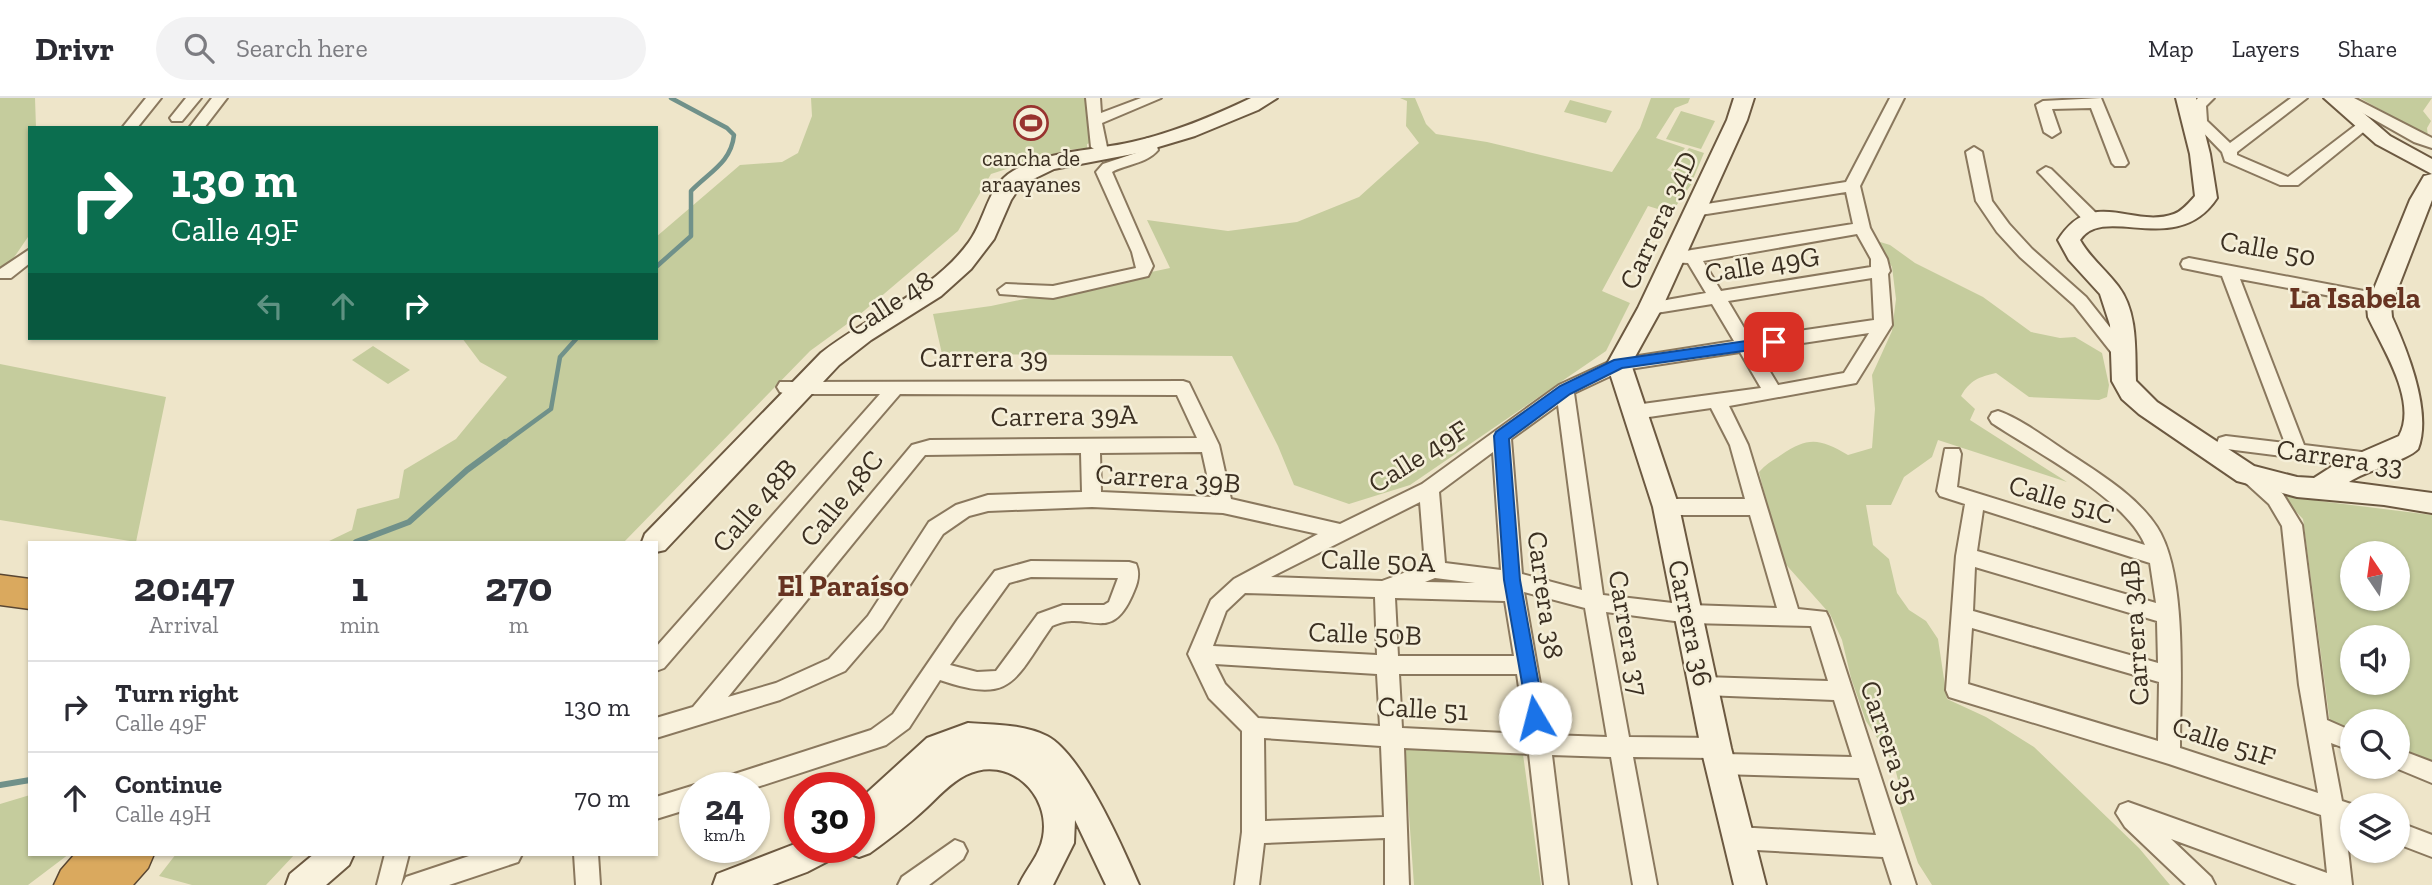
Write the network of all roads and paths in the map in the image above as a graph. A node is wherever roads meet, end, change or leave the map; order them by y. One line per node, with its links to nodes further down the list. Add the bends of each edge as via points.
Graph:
1 (154, 98): 17 (street)
2 (194, 98): 14 (street)
3 (220, 98): 18 (street)
4 (1093, 98): 15 (street)
5 (1154, 98): 15 (street)
6 (1266, 98): 20 (main road, Calle 48, via 1204,127)
7 (1744, 98): 32 (main road, Carrera 34D)
8 (1897, 98): 31 (street)
9 (2300, 98): 25 (street)
10 (2334, 98): 16 (main road)
11 (2343, 98): 22 (street)
12 (2197, 100): 25 (street, via 2200,122); 33 (main road, via 2206,198 2182,219 2161,223)
13 (2096, 101): 19 (street, via 2043,105); 26 (street)
14 (177, 118)
15 (1094, 121): 23 (street)
16 (2365, 125): 27 (main road); 30 (street)
17 (131, 126)
18 (198, 126)
19 (2052, 132)
20 (1172, 135): 21 (main road, Calle 48); 23 (main road, Calle 48)
21 (1148, 143): 41 (street, via 1150,150 1144,155 1104,172 1140,252 1142,272 1053,292); 49 (main road, Calle 48, via 1019,176 1005,190 979,245 956,271 846,345)
22 (2432, 143)
23 (1099, 147): 49 (main road, Calle 48, via 1035,160 1008,172 992,188 969,239 951,261 926,282 843,333)
24 (1974, 152): 47 (street, via 1984,201 2003,228 2080,302)
25 (2231, 156): 30 (street)
26 (2120, 163)
27 (2432, 168)
28 (2046, 172): 33 (street)
29 (2432, 181): 44 (main road)
30 (2287, 183)
31 (1852, 186): 32 (street); 34 (street)
32 (1694, 211): 36 (main road, Carrera 34D)
33 (2092, 219): 47 (main road, Carrera 33, via 2073,229 2069,240 2090,272 2110,291 2122,325)
34 (1862, 228): 36 (street); 39 (street)
35 (28, 256): 40 (street)
36 (1683, 258): 42 (street, Carrera 34D); 43 (main road, Carrera 34D)
37 (2189, 264): 38 (street, Calle 50)
38 (2228, 270): 44 (street, Calle 50); 61 (street)
39 (1882, 271): 42 (street, Calle 49G); 45 (street)
40 (5, 274)
41 (1006, 290)
42 (1719, 298): 43 (street, Calle 49G); 46 (street, Carrera 34D)
43 (1650, 308): 48 (main road, Carrera 34D)
44 (2380, 308): 63 (main road, via 2416,396 2418,417 2408,443)
45 (1883, 325): 46 (street, Calle 49F); 52 (street, via 1850,379)
46 (1747, 346): 48 (street, Calle 49F); 52 (street, Carrera 34D)
47 (2121, 352): 64 (main road, Carrera 33, via 2124,381 2132,393)
48 (1619, 363): 51 (street, Calle 49F); 54 (street, Carrera 36)
49 (794, 387): 50 (street, Carrera 39); 74 (main road, Calle 48); 75 (main road, Calle 48)
50 (896, 387): 59 (street, Carrera 39, via 1183,388); 93 (street, Calle 48B)
51 (1565, 390): 56 (street, Calle 49F); 86 (street, Carrera 37)
52 (1773, 393): 53 (street)
53 (1717, 401): 54 (street); 72 (street, via 1739,445)
54 (1635, 412): 71 (street, Carrera 36)
55 (1998, 418): 77 (street, Carrera 34B, via 2118,498 2151,533)
56 (1501, 436): 66 (street, Calle 49F); 82 (street, Carrera 38)
57 (2226, 443): 61 (street)
58 (1090, 444): 59 (street, Carrera 39A); 60 (street, Carrera 39A); 67 (street)
59 (1210, 444): 70 (street)
60 (919, 450): 100 (street, Calle 48C)
61 (2297, 451): 63 (street)
62 (1952, 454): 68 (street, Calle 51C, via 1947,491)
63 (2370, 460): 65 (main road)
64 (2246, 474): 65 (main road, Carrera 33); 103 (street, via 2276,499 2292,525)
65 (2319, 488): 69 (main road, Carrera 33)
66 (1429, 489): 73 (street, Calle 49F); 78 (street)
67 (1091, 499): 70 (street, Carrera 39B); 100 (street, Carrera 39B, via 988,503 963,510 936,528 875,622 837,665 780,691)
68 (1975, 502): 76 (street); 77 (street, Calle 51C)
69 (2432, 503)
70 (1223, 505): 73 (street, Carrera 39B)
71 (1666, 507): 72 (street); 87 (street, Carrera 36)
72 (1756, 508): 90 (street)
73 (1342, 532): 81 (street, Calle 49F)
74 (637, 541)
75 (656, 541)
76 (1966, 556): 88 (street); 89 (street)
77 (2161, 558): 88 (street, Carrera 34B)
78 (1435, 570): 82 (street); 83 (street)
79 (0, 573): 80 (highway)
80 (28, 577)
81 (1241, 585): 83 (street, Calle 50A); 92 (street, via 1218,606)
82 (1513, 586): 83 (street, Calle 50A); 86 (street, Calle 50A); 95 (street, Carrera 38)
83 (1385, 588): 94 (street)
84 (0, 590): 85 (highway)
85 (28, 594)
86 (1594, 603): 87 (street, Calle 50A); 107 (street, Carrera 37)
87 (1690, 614): 90 (street, Calle 50A); 98 (street, Carrera 36)
88 (2166, 615): 97 (street, Carrera 34B)
89 (1963, 617): 97 (street); 108 (street, Calle 51F, via 1957,690)
90 (1790, 618): 91 (street, Calle 50A)
91 (1819, 618): 99 (street, Carrera 35)
92 (1199, 654): 94 (street, Calle 50B); 102 (street, via 1217,691)
93 (658, 660)
94 (1386, 665): 95 (street, Calle 50B); 105 (street)
95 (1528, 665): 106 (street, Carrera 38)
96 (936, 669): 96 (street, via 1002,577 1031,569 1128,577 1117,608 1096,616 1063,612 1045,620 1003,678 994,682 963,679); 112 (street, via 901,721 878,738)
97 (2168, 675): 108 (street, Carrera 34B)
98 (1704, 686): 99 (street); 109 (street, Carrera 36)
99 (1840, 691): 111 (street, Carrera 35)
100 (701, 714): 101 (street)
101 (658, 727)
102 (1253, 727): 105 (street, Calle 51); 121 (street)
103 (2319, 727): 104 (street); 115 (street)
104 (2340, 735)
105 (1392, 737): 106 (street, Calle 51); 119 (street)
106 (1539, 744): 107 (street, Calle 51); 151 (street, Carrera 38)
107 (1622, 748): 109 (street, Calle 51); 152 (street, Carrera 37)
108 (2169, 754): 118 (street, Calle 51F)
109 (1718, 756): 111 (street, Calle 51); 122 (street, Carrera 36)
110 (2410, 764): 113 (street)
111 (1867, 768): 125 (street, Carrera 35)
112 (770, 773)
113 (2432, 774)
114 (679, 801): 117 (street)
115 (2340, 804)
116 (875, 806): 148 (main road, via 938,748 968,737 1013,739 1037,746 1055,759 1082,802)
117 (658, 807)
118 (2340, 810)
119 (1397, 827): 121 (street); 150 (street)
120 (875, 829): 147 (main road, via 944,769 972,757 1016,758 1046,783 1057,807 1060,829 1055,855)
121 (1254, 832): 149 (street)
122 (1737, 838): 125 (street); 153 (street, Carrera 36)
123 (2410, 838): 124 (street)
124 (2432, 846)
125 (1894, 847): 154 (street, Carrera 35)
126 (955, 852): 146 (street)
127 (101, 856): 137 (highway)
128 (131, 856): 138 (highway)
129 (312, 856): 139 (street)
130 (336, 856): 140 (street)
131 (396, 856): 141 (street)
132 (504, 856): 142 (street)
133 (586, 856): 143 (street)
134 (790, 863): 144 (main road)
135 (822, 863): 145 (main road)
136 (2341, 863): 157 (street)
137 (76, 885)
138 (105, 885)
139 (282, 885)
140 (302, 885)
141 (389, 885)
142 (414, 885)
143 (589, 885)
144 (729, 885)
145 (775, 885)
146 (910, 885)
147 (1035, 885)
148 (1123, 885)
149 (1247, 885)
150 (1397, 885)
151 (1556, 885)
152 (1645, 885)
153 (1750, 885)
154 (1904, 885)
155 (2203, 885): 156 (street, via 2127,813)
156 (2329, 885)
157 (2340, 885)

